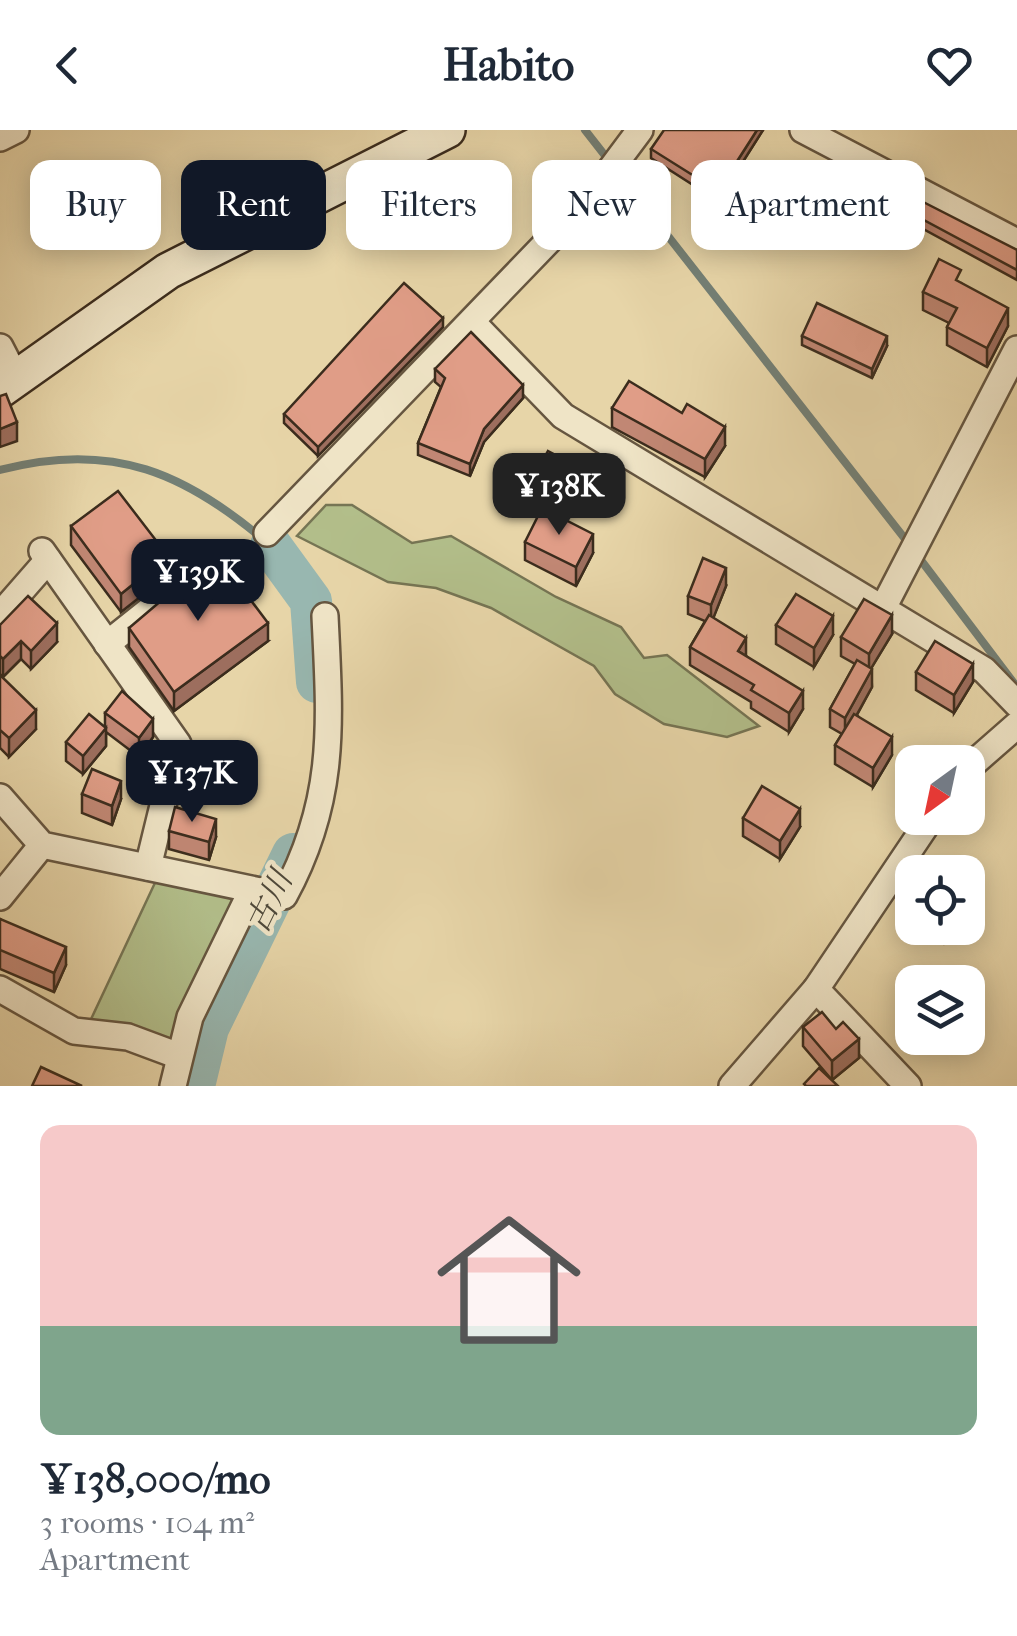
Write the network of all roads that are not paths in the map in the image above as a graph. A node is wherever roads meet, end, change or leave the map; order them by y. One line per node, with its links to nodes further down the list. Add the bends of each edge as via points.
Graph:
1 (16, 130): 5 (street)
2 (447, 130): 9 (street, via 168,270)
3 (640, 130): 7 (street)
4 (803, 130): 6 (street)
5 (0, 138)
6 (1017, 242)
7 (472, 322): 10 (street); 12 (street, via 563,416)
8 (1017, 349): 12 (street)
9 (5, 372)
10 (268, 533)
11 (181, 585): 15 (street)
12 (882, 610): 16 (street, via 984,670)
13 (0, 615): 15 (street, via 45,556)
14 (324, 616): 23 (street, via 329,704 318,824 284,896)
15 (107, 644): 22 (street, via 178,744)
16 (1017, 704)
17 (1017, 725): 18 (street)
18 (985, 753)
19 (0, 797): 21 (street)
20 (920, 835): 26 (street)
21 (42, 844): 22 (street); 24 (street)
22 (148, 867): 23 (street)
23 (252, 890): 27 (street, via 190,1018)
24 (0, 897)
25 (0, 989): 27 (street, via 74,1031 128,1037)
26 (816, 989): 29 (street); 30 (street)
27 (179, 1056): 28 (street)
28 (173, 1086)
29 (732, 1086)
30 (908, 1086)

